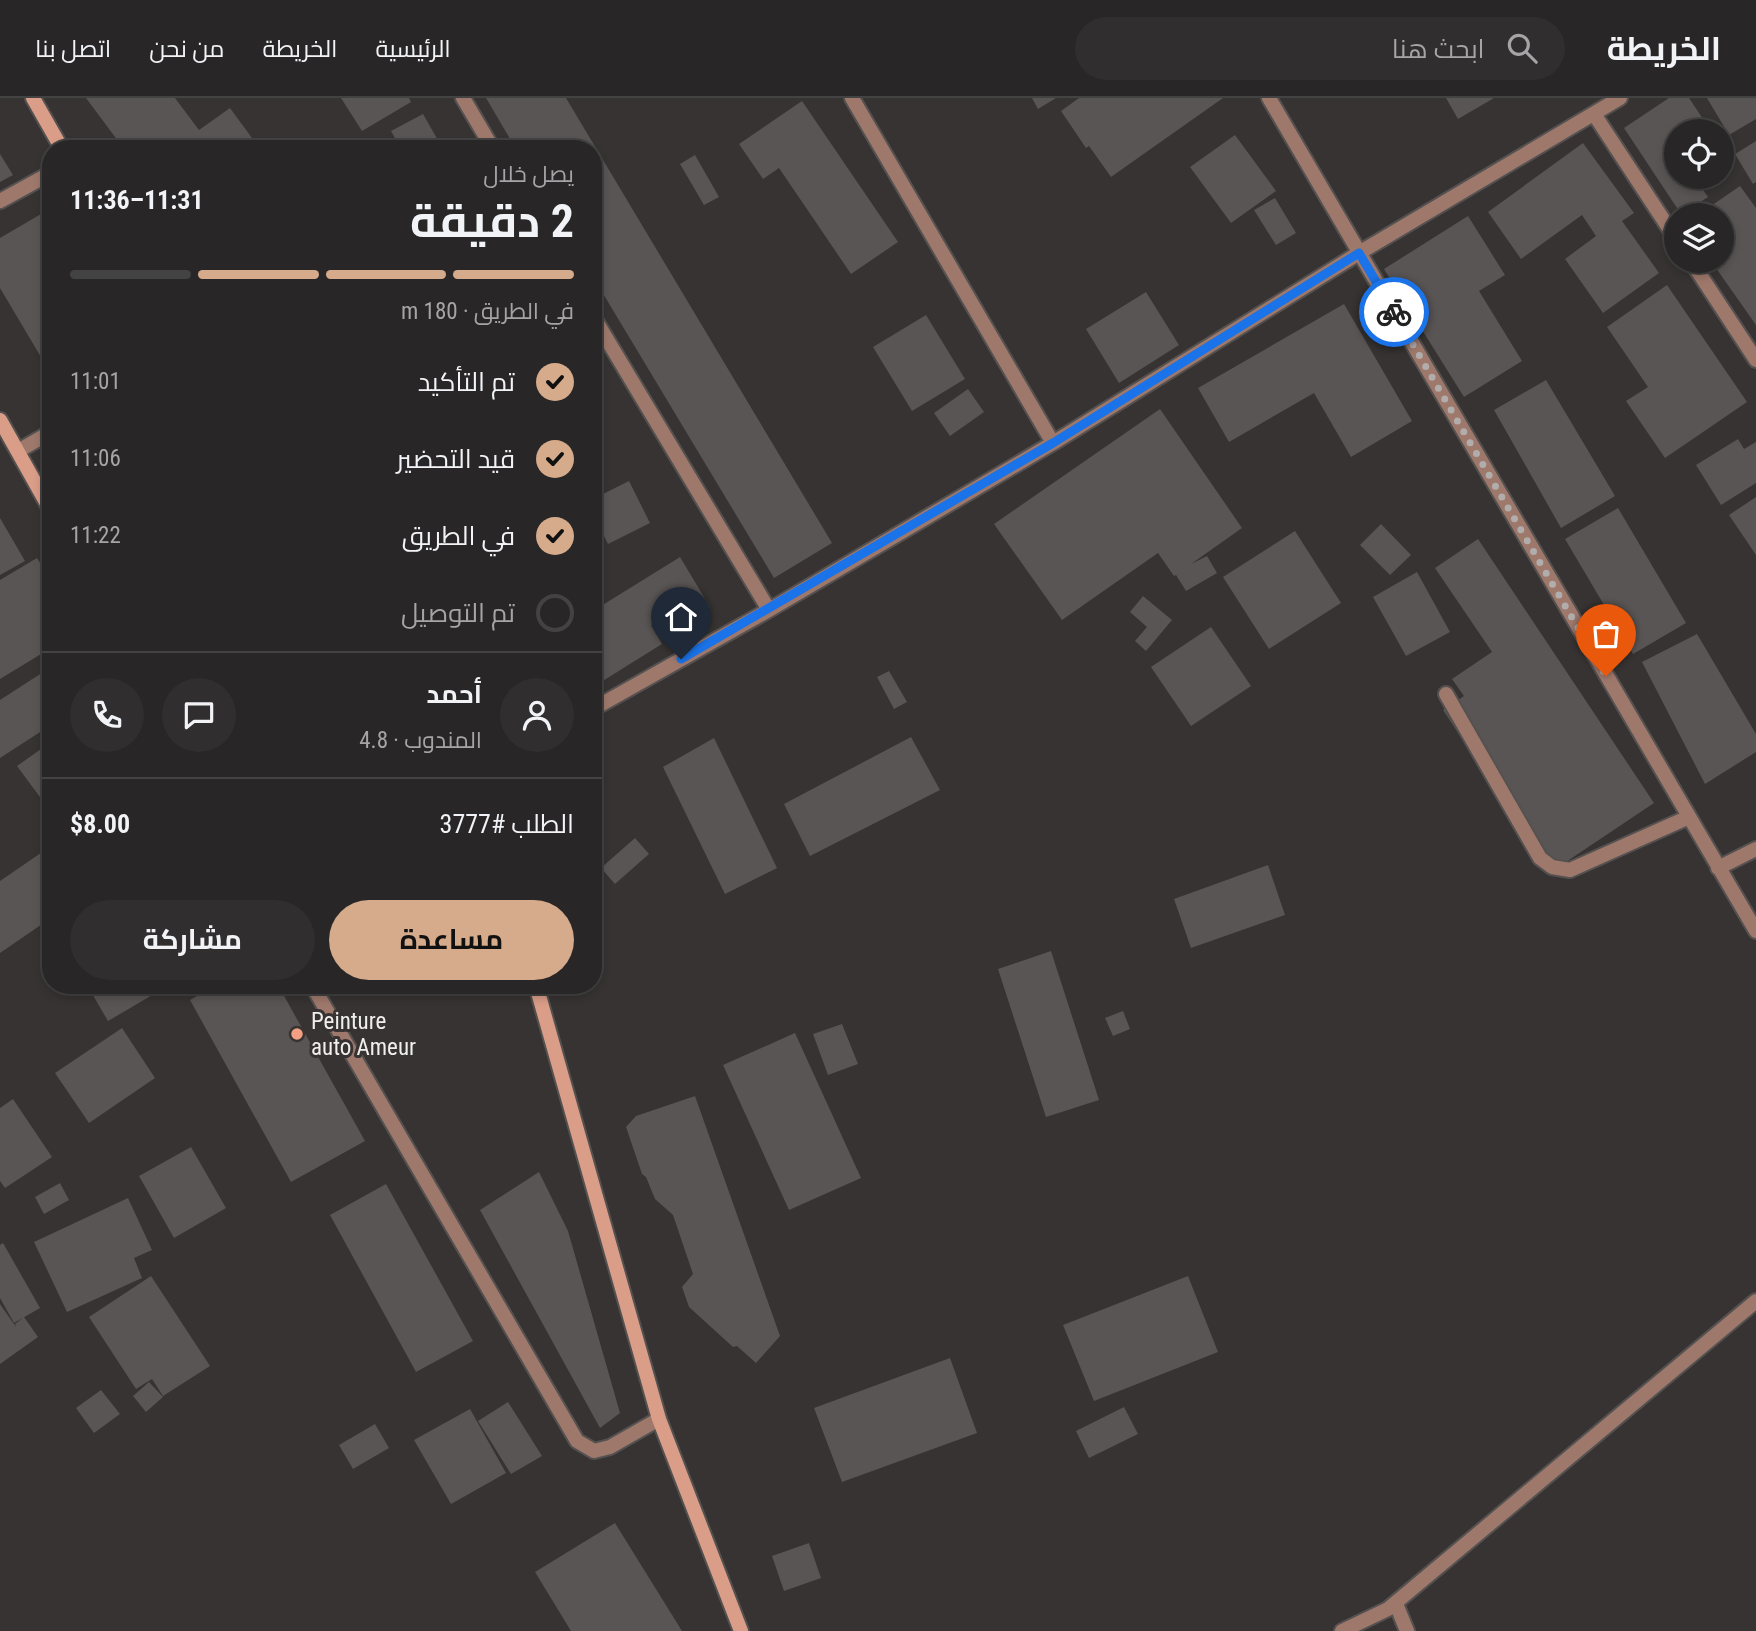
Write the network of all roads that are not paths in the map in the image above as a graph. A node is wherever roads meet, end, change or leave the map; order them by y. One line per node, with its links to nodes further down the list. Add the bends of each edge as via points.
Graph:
1 (33, 98): 7 (main road)
2 (463, 98): 8 (street)
3 (852, 98): 18 (street)
4 (1269, 98): 12 (street)
5 (1620, 98): 6 (street)
6 (1594, 114): 11 (street); 12 (street)
7 (57, 140)
8 (488, 140)
9 (42, 178): 10 (street)
10 (0, 201)
11 (1664, 221)
12 (1359, 253): 18 (street); 24 (street)
13 (1699, 273): 15 (street)
14 (602, 331): 21 (street)
15 (1756, 360)
16 (0, 420): 19 (main road)
17 (42, 437): 19 (street)
18 (1053, 443): 21 (street)
19 (18, 451): 20 (main road)
20 (42, 494)
21 (769, 610): 23 (street)
22 (1446, 694): 24 (street, via 1540,858 1552,867 1570,870)
23 (602, 704)
24 (1689, 817): 26 (street)
25 (1756, 849): 26 (street)
26 (1718, 868): 27 (street)
27 (1756, 931)
28 (317, 994): 31 (street, via 578,1441 594,1451 610,1447)
29 (539, 994): 31 (main road)
30 (1756, 1301): 32 (street)
31 (659, 1419): 33 (main road)
32 (1395, 1604): 34 (street); 35 (street)
33 (741, 1631)
34 (1342, 1631)
35 (1407, 1631)

